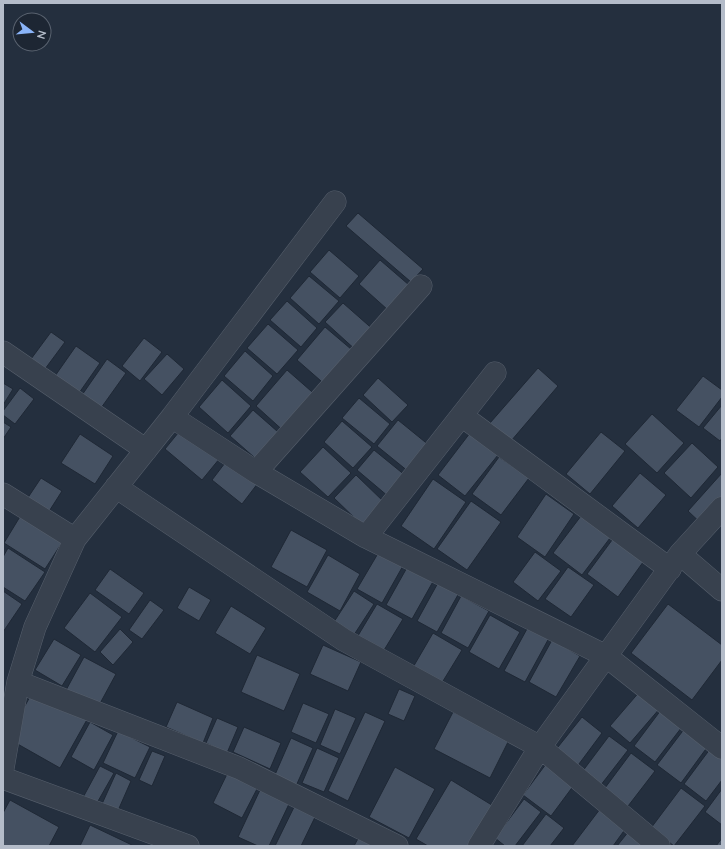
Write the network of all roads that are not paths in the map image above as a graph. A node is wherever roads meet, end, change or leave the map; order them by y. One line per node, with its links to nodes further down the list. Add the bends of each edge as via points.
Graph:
1 (335, 202): 6 (street)
2 (421, 286): 8 (street)
3 (3, 352): 7 (street)
4 (495, 373): 5 (street)
5 (462, 416): 12 (street); 14 (street)
6 (172, 417): 7 (street); 8 (street)
7 (146, 450): 9 (street)
8 (256, 472): 12 (street)
9 (116, 487): 13 (street); 18 (street, via 344,640)
10 (3, 494): 13 (street)
11 (722, 508): 14 (street)
12 (366, 537): 16 (street)
13 (75, 538): 17 (street, via 35,627)
14 (675, 562): 15 (street); 16 (street)
15 (722, 590)
16 (606, 656): 18 (street); 19 (street)
17 (18, 682): 20 (street); 24 (street, via 239,768)
18 (540, 747): 22 (street); 25 (street)
19 (722, 748)
20 (3, 768)
21 (3, 778): 23 (street)
22 (482, 844)
23 (188, 846)
24 (397, 846)
25 (659, 846)

